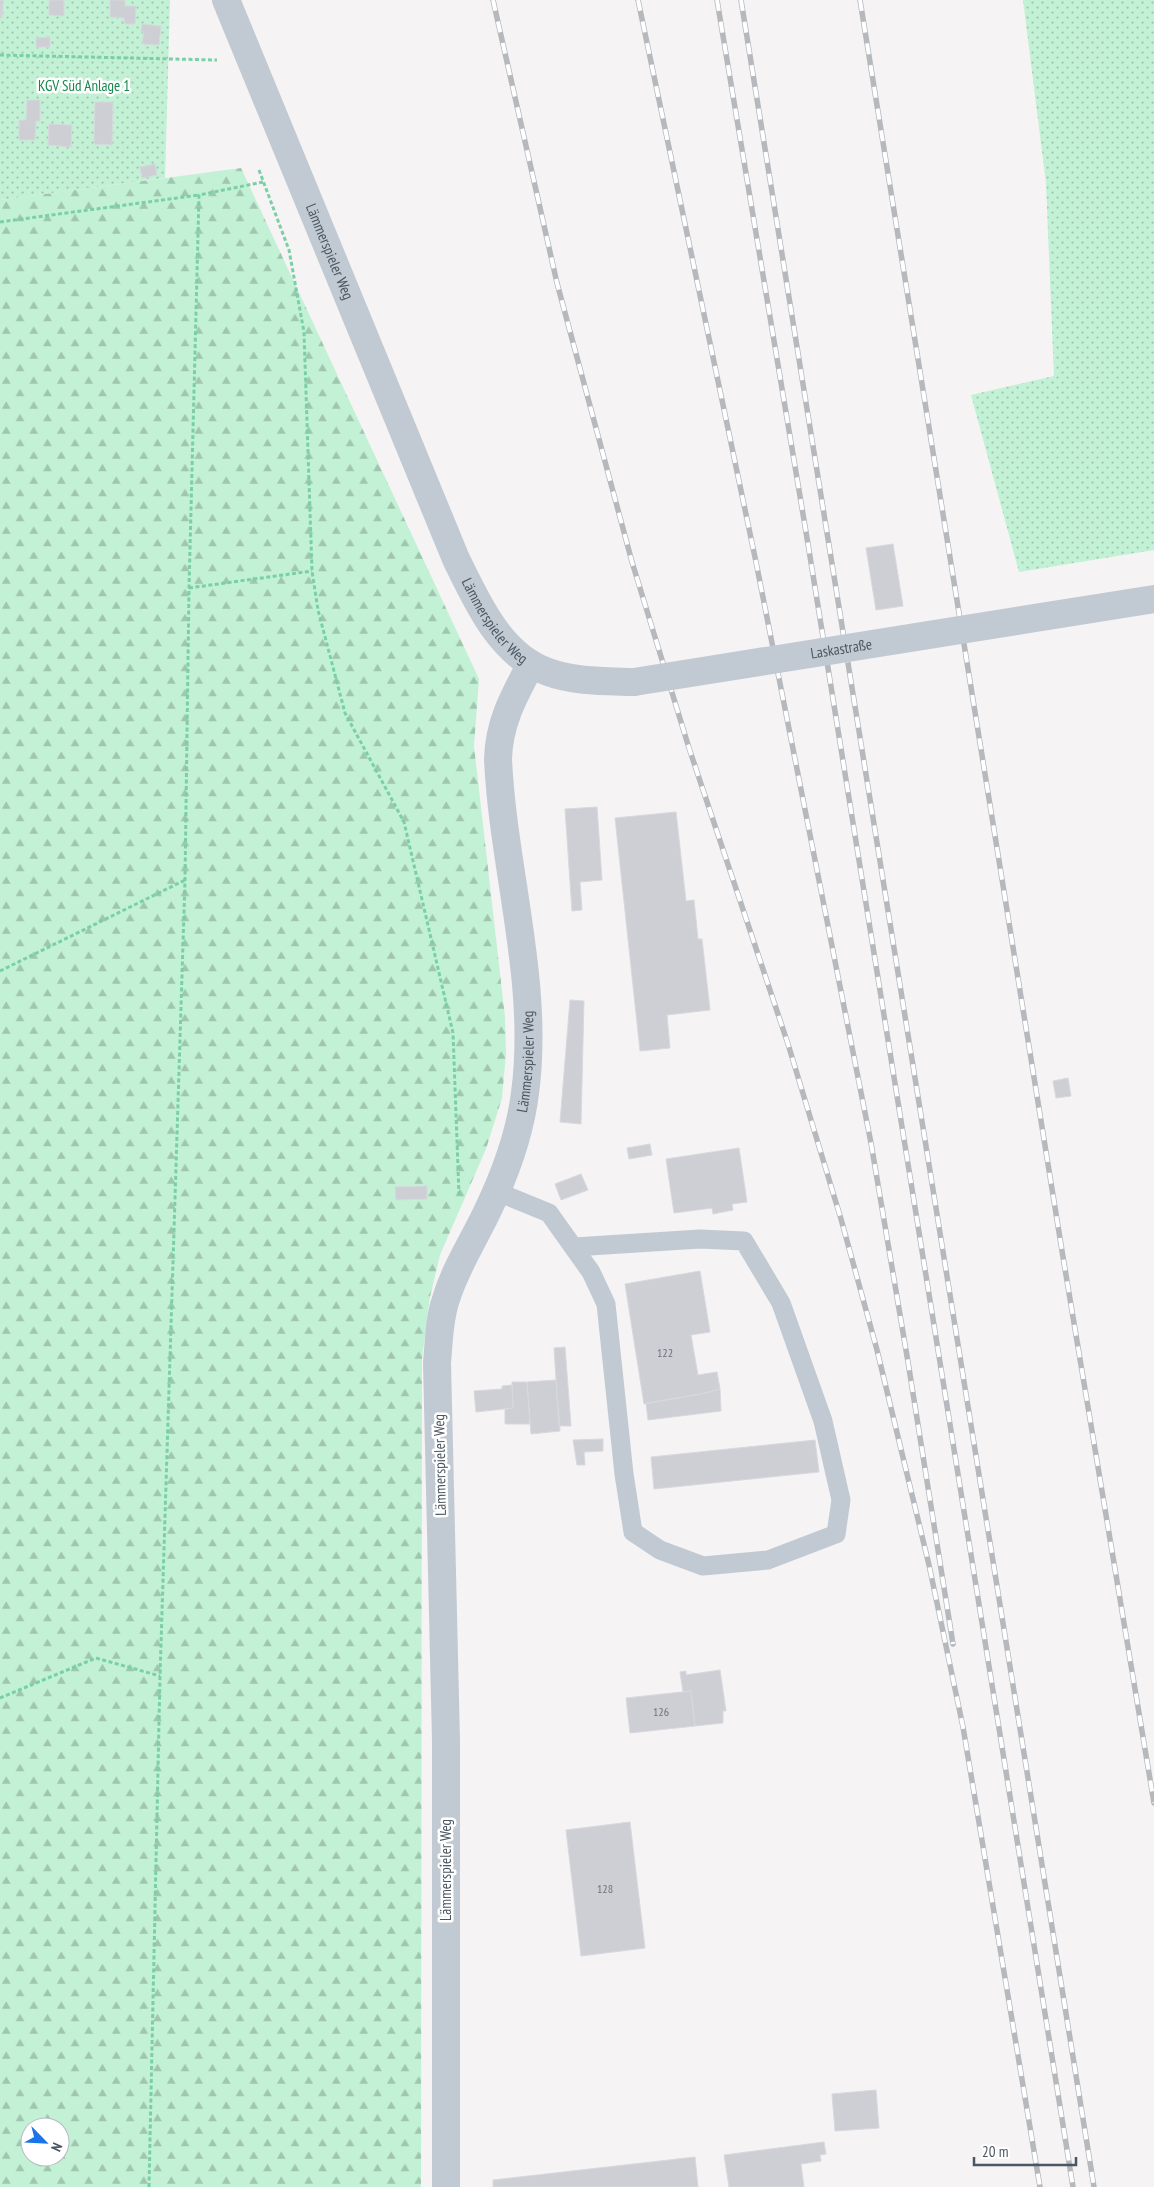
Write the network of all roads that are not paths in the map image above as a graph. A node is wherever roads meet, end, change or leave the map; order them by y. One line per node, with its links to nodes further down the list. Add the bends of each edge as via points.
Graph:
1 (226, 0): 3 (street, Lämmerspieler Weg, via 234,55 456,559 474,597 499,636)
2 (1154, 599): 3 (street, Laskastraße, bridge, via 634,682 568,678)
3 (531, 664): 4 (street, Lämmerspieler Weg, via 504,720 499,742 499,778 527,994 529,1048 519,1125)
4 (495, 1191): 5 (lane, via 549,1213); 6 (street, Lämmerspieler Weg, via 445,1302 437,1363 446,1740)
5 (574, 1247): 5 (lane, via 591,1272 606,1304 633,1532 660,1550 703,1566 768,1560 836,1534 841,1500 822,1421 781,1303 744,1240 700,1239)
6 (446, 2187)

